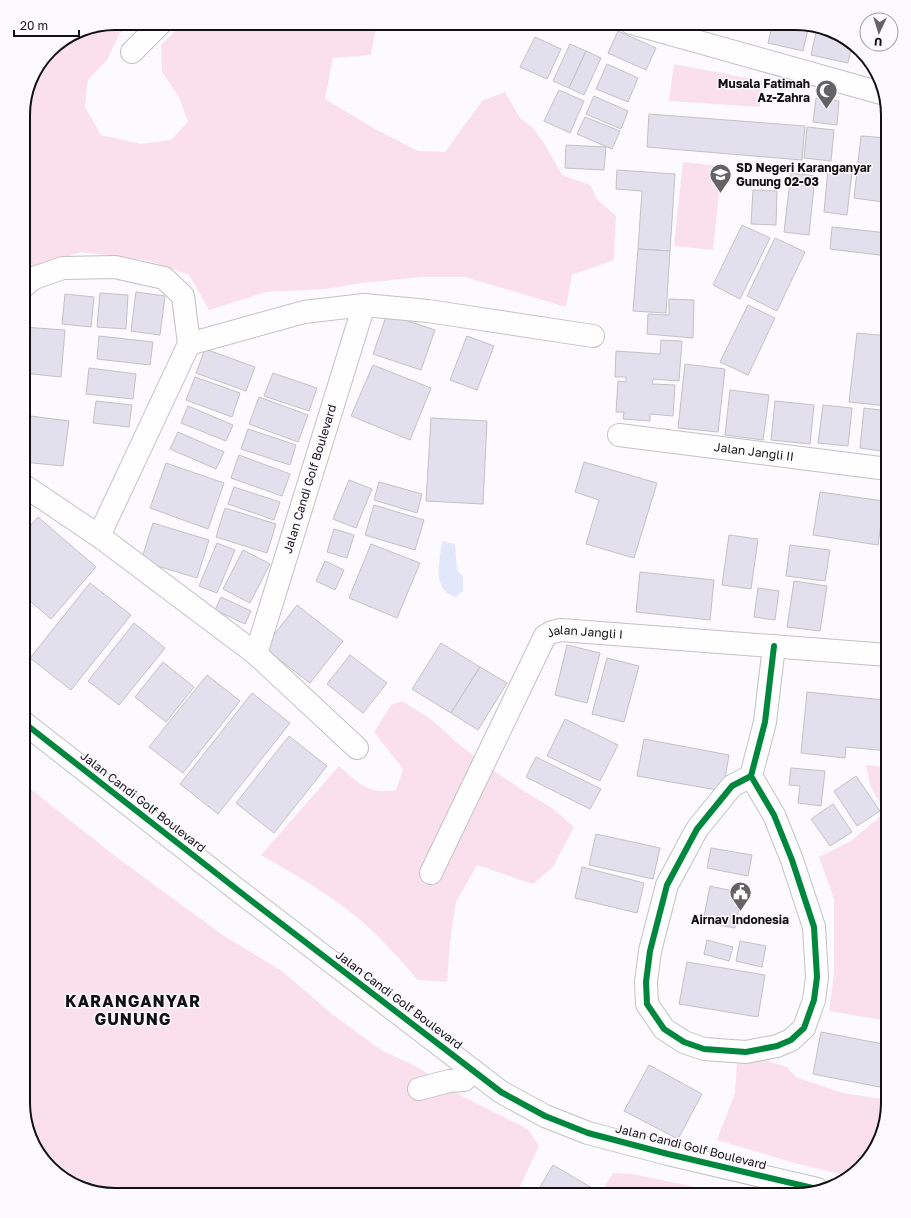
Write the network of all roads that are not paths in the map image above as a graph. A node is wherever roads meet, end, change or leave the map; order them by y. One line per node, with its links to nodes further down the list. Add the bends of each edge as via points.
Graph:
1 (154, 30): 3 (street)
2 (656, 30): 4 (street)
3 (132, 52)
4 (877, 92)
5 (30, 281): 8 (street, via 63,268 115,267 164,278 183,296)
6 (364, 305): 7 (street, via 428,311); 8 (street, via 304,312); 14 (street, Jalan Candi Golf Boulevard)
7 (593, 336)
8 (189, 344): 12 (street)
9 (619, 435): 10 (street, Jalan Jangli II)
10 (881, 468)
11 (30, 489): 12 (street)
12 (99, 536): 14 (street)
13 (774, 646): 15 (street, Jalan Jangli I); 18 (street, via 765,722); 19 (street, Jalan Jangli I, via 561,630 545,636)
14 (256, 654): 17 (street)
15 (881, 654)
16 (30, 727): 20 (street, Jalan Candi Golf Boulevard)
17 (357, 748)
18 (752, 776): 18 (street, via 732,786 697,829 667,885 650,951 646,982 647,1004 664,1028 684,1042 704,1049 746,1052 777,1046 791,1040 804,1028 814,1000 817,977 814,927 774,815)
19 (431, 873)
20 (474, 1071): 21 (street, via 464,1080); 22 (street, Jalan Candi Golf Boulevard, via 502,1092 545,1116 588,1133)
21 (419, 1089)
22 (808, 1187)

